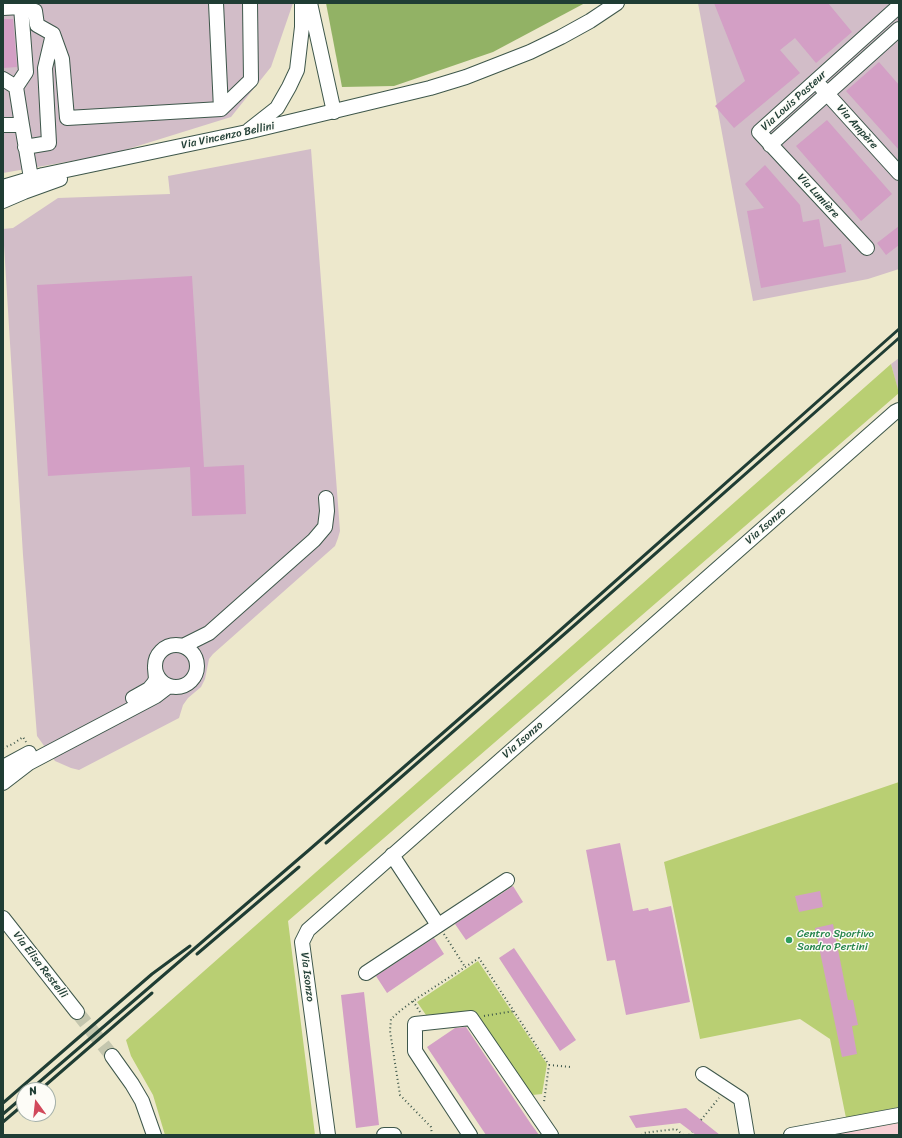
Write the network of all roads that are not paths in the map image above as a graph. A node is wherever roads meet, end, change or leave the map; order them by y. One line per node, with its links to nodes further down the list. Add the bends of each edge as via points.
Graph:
1 (216, 3): 16 (street)
2 (250, 3): 16 (street, via 251,80)
3 (302, 3): 20 (street, via 297,70 290,87 277,108)
4 (310, 3): 17 (street)
5 (617, 3): 17 (street, Via Vincenzo Bellini, via 561,37 493,67 430,88)
6 (21, 5): 8 (street); 10 (street, via 35,11 37,25); 14 (street, via 26,72)
7 (899, 6): 9 (street, Via Louis Pasteur)
8 (3, 8)
9 (884, 20): 11 (street); 13 (street, Via Louis Pasteur)
10 (53, 34): 16 (street, via 62,59 67,118); 22 (street, via 45,68 49,143)
11 (896, 35): 15 (street, Via Louis Pasteur)
12 (3, 79): 14 (street)
13 (816, 82): 15 (street, Via Ampère); 21 (street, Via Louis Pasteur, via 759,132)
14 (16, 87): 19 (street)
15 (827, 94): 21 (street, Via Louis Pasteur); 24 (street, Via Ampère)
16 (221, 109)
17 (334, 112): 20 (street, Via Vincenzo Bellini)
18 (3, 125): 19 (street)
19 (22, 125): 22 (street)
20 (246, 132): 23 (street, Via Vincenzo Bellini)
21 (770, 145): 28 (street, Via Lumière)
22 (26, 146): 25 (street)
23 (122, 158): 25 (street, Via Vincenzo Bellini); 27 (street, Via Vincenzo Bellini)
24 (899, 173)
25 (31, 178): 26 (street, Via Vincenzo Bellini)
26 (3, 187)
27 (3, 201)
28 (867, 248)
29 (897, 411): 38 (street, Via Isonzo)
30 (326, 498): 31 (street, via 325,527 314,540)
31 (209, 633): 32 (street); 33 (street)
32 (183, 646): 33 (street, via 190,650); 34 (street, via 169,646 163,650 158,655)
33 (197, 662): 35 (street, via 196,674 188,684)
34 (156, 668): 35 (street, via 160,679); 36 (street, via 154,683 142,693)
35 (169, 686): 37 (street, via 156,696 29,763)
36 (3, 767)
37 (3, 783)
38 (392, 855): 41 (street); 48 (street, Via Isonzo, via 308,930 302,942)
39 (507, 880): 41 (street)
40 (3, 918): 43 (street, Via Elisa Restelli)
41 (438, 925): 42 (street)
42 (366, 973)
43 (77, 1012)
44 (112, 1056): 47 (street, via 142,1101)
45 (703, 1074): 53 (street, via 741,1099)
46 (898, 1116): 54 (street, via 827,1125)
47 (154, 1135)
48 (328, 1135)
49 (384, 1135): 50 (street)
50 (394, 1135)
51 (470, 1135): 52 (street, via 415,1051 415,1024 470,1018)
52 (551, 1135)
53 (747, 1135)
54 (791, 1135)

